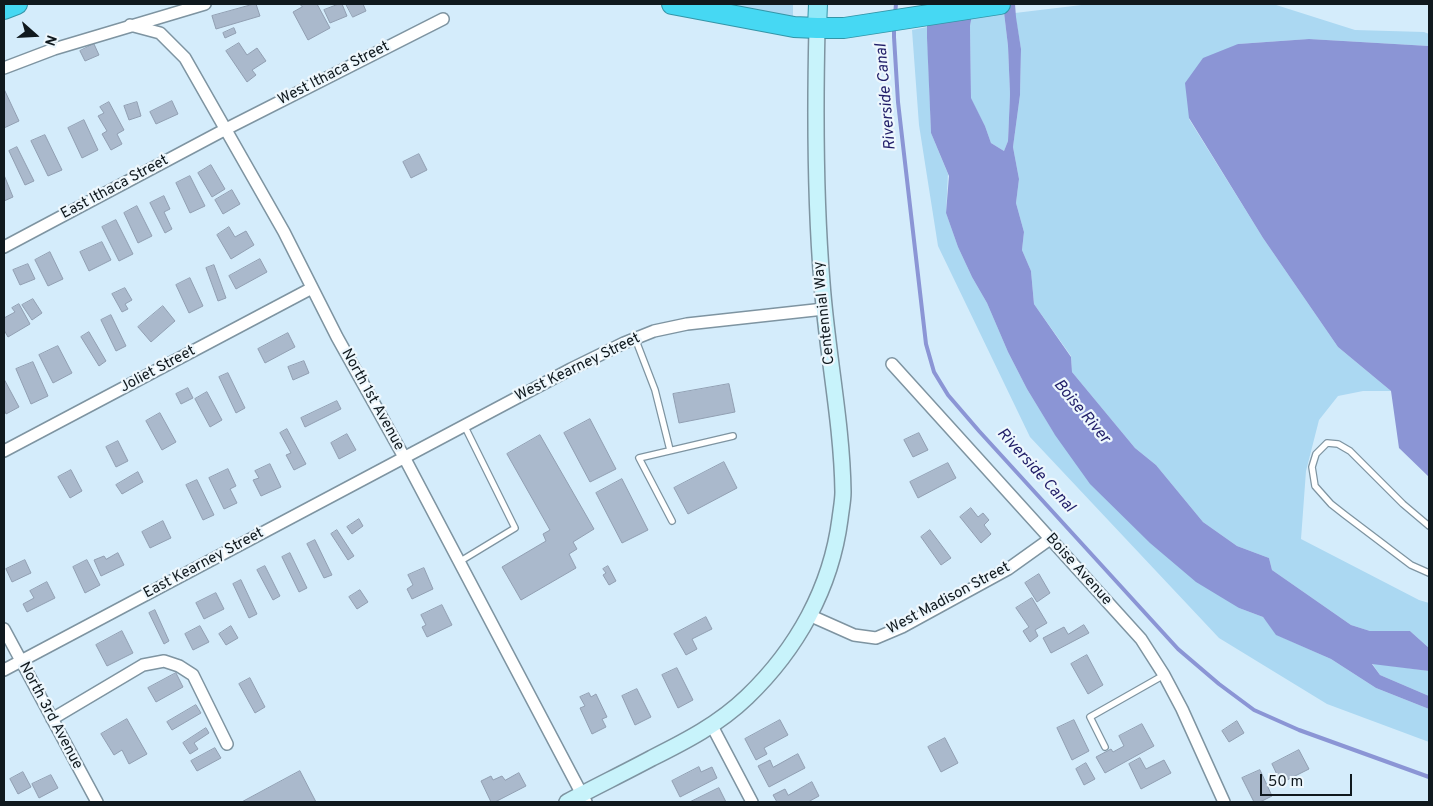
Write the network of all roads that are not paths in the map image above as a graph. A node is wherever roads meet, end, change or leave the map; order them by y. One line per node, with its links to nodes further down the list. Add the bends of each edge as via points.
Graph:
1 (17, 4): 6 (highway)
2 (205, 4): 8 (street)
3 (672, 4): 9 (highway, via 794,28)
4 (818, 4): 9 (main road, Centennial Way)
5 (1000, 4): 9 (highway, via 844,28)
6 (4, 9)
7 (442, 19): 11 (street, West Ithaca Street)
8 (130, 25): 10 (street); 11 (street, North 1st Avenue, via 160,33 185,58)
9 (817, 28): 14 (main road, Centennial Way, via 815,165)
10 (4, 68)
11 (226, 129): 12 (street, East Ithaca Street); 13 (street, North 1st Avenue)
12 (4, 247)
13 (312, 288): 20 (street, Joliet Street); 21 (street, North 1st Avenue)
14 (824, 309): 15 (street, West Kearney Street, via 688,324); 27 (main road, Centennial Way, via 843,494 838,537 828,575)
15 (635, 338): 17 (street, West Kearney Street); 19 (lane, via 655,390)
16 (892, 364): 24 (street, Boise Avenue)
17 (464, 425): 21 (street, West Kearney Street); 25 (lane, via 515,528)
18 (733, 436): 19 (lane)
19 (670, 450): 22 (lane, via 639,458)
20 (4, 451)
21 (404, 457): 25 (street, North 1st Avenue); 29 (street, East Kearney Street)
22 (672, 521)
23 (1429, 526): 26 (lane, via 1350,450 1328,443 1316,454 1312,467 1315,486 1331,504 1411,565)
24 (1050, 538): 27 (street, West Madison Street, via 1008,569 876,638 854,635); 31 (street, Boise Avenue, via 1141,639)
25 (460, 562): 36 (street, North 1st Avenue)
26 (1429, 573)
27 (810, 615): 33 (main road, via 770,672 746,698)
28 (4, 629): 29 (street, North 3rd Avenue)
29 (21, 661): 30 (street, East Kearney Street); 32 (street, North 3rd Avenue)
30 (4, 670)
31 (1164, 675): 35 (lane, via 1090,717); 40 (street, Boise Avenue)
32 (52, 719): 34 (street, via 143,664 164,661 193,675); 37 (street, North 3rd Avenue)
33 (712, 726): 36 (main road); 39 (street)
34 (227, 744)
35 (1105, 747)
36 (584, 798): 38 (main road)
37 (96, 802)
38 (567, 802)
39 (752, 802)
40 (1224, 802)

